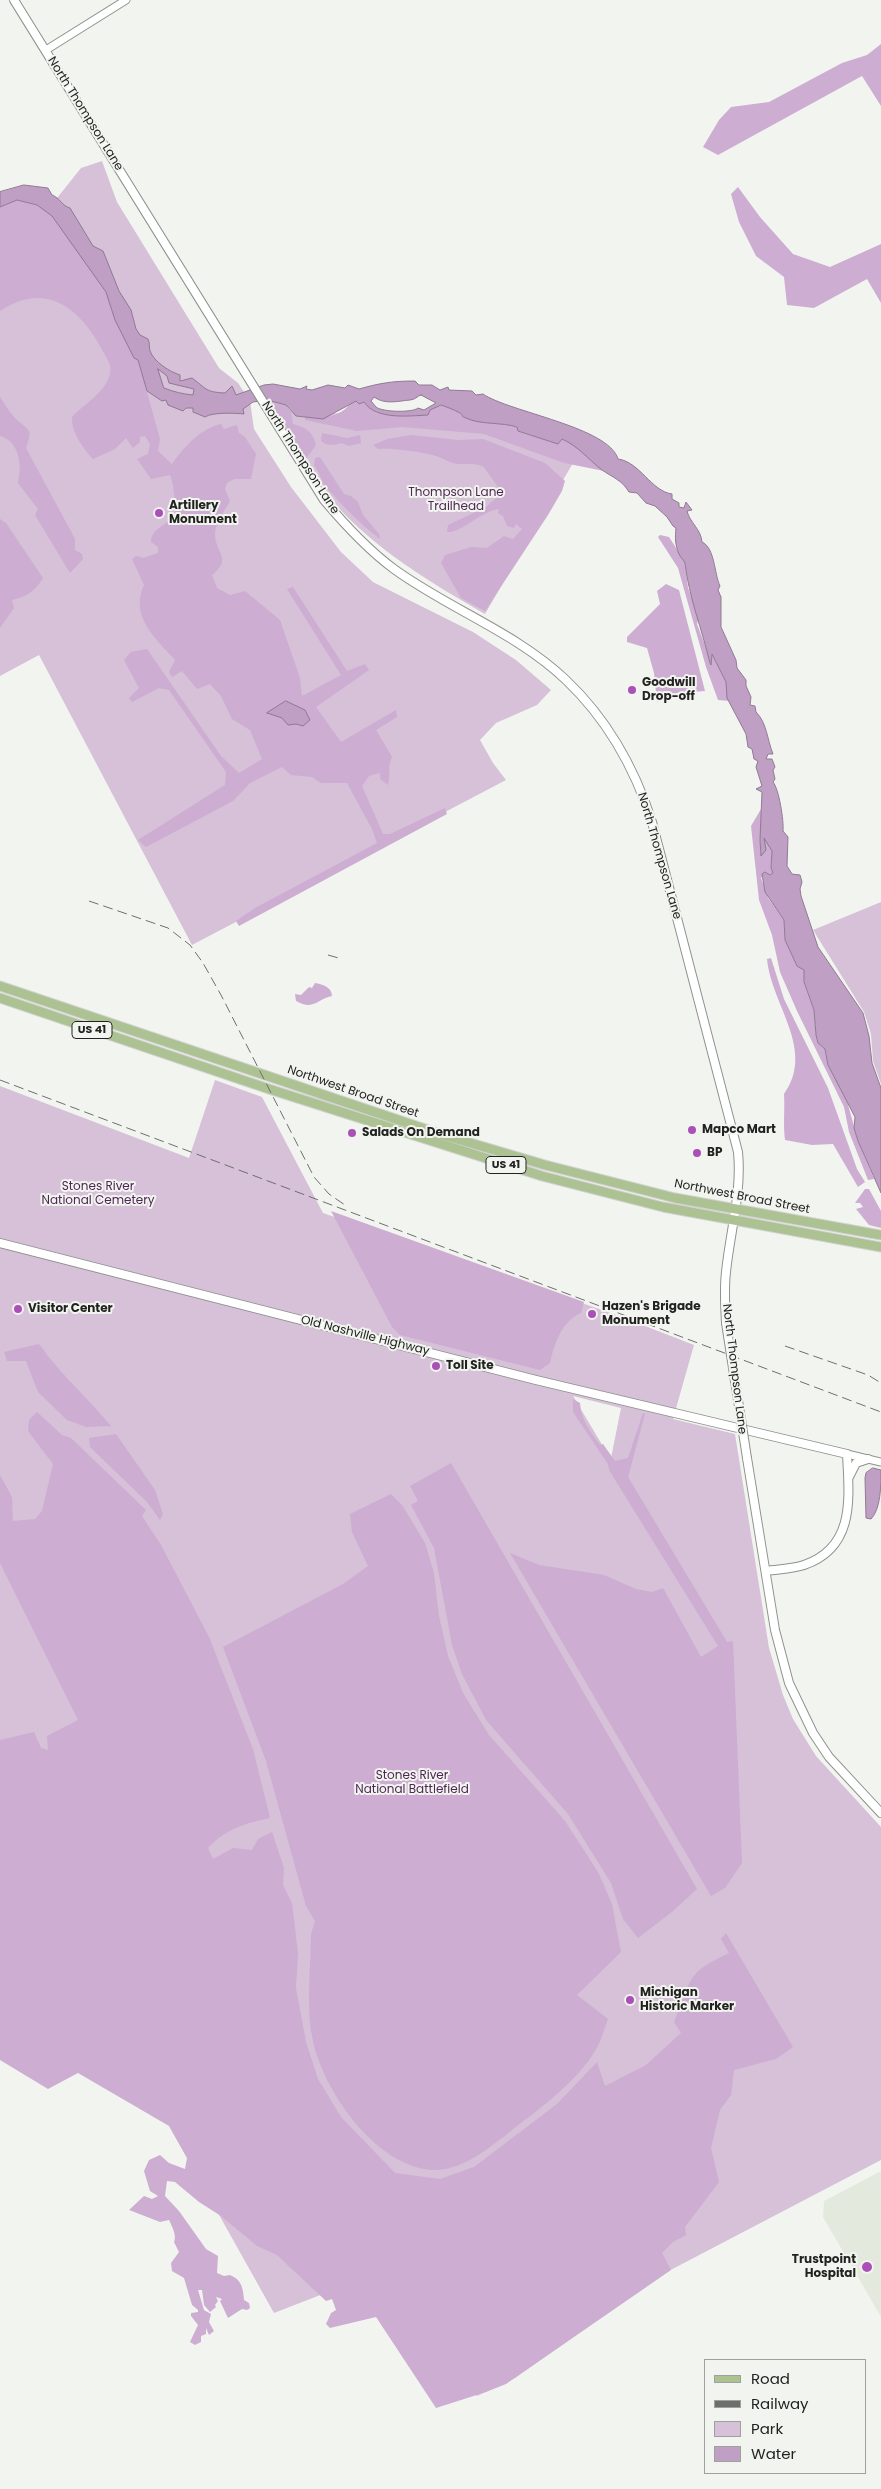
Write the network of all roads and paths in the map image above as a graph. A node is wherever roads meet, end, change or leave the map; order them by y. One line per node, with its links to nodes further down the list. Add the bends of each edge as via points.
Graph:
1 (14, 0): 3 (main road, North Thompson Lane)
2 (126, 0): 3 (street)
3 (46, 50): 22 (main road, North Thompson Lane, via 324,500 361,542 416,584 532,653 561,676 589,705 626,758 652,822 738,1152 740,1176)
4 (0, 986): 6 (main road, Northwest Broad Street / US 41)
5 (0, 998): 7 (main road, Northwest Broad Street / US 41)
6 (42, 1000): 7 (main road); 8 (main road, Northwest Broad Street / US 41)
7 (38, 1011): 9 (main road, Northwest Broad Street / US 41)
8 (150, 1037): 9 (main road); 10 (main road, Northwest Broad Street / US 41)
9 (146, 1048): 11 (main road, Northwest Broad Street / US 41)
10 (253, 1071): 11 (main road); 12 (main road, Northwest Broad Street / US 41)
11 (250, 1082): 13 (main road, Northwest Broad Street / US 41)
12 (324, 1095): 13 (main road); 14 (main road, Northwest Broad Street / US 41)
13 (320, 1105): 15 (main road, Northwest Broad Street / US 41)
14 (410, 1124): 15 (main road); 16 (main road, Northwest Broad Street / US 41)
15 (407, 1134): 17 (main road, Northwest Broad Street / US 41)
16 (472, 1144): 17 (main road); 18 (main road, Northwest Broad Street / US 41)
17 (469, 1154): 19 (main road, Northwest Broad Street / US 41)
18 (545, 1165): 19 (main road); 20 (main road, Northwest Broad Street / US 41)
19 (542, 1176): 21 (main road, Northwest Broad Street / US 41)
20 (591, 1177): 21 (main road); 22 (main road, Northwest Broad Street / US 41)
21 (588, 1188): 23 (main road, Northwest Broad Street / US 41, via 662,1207)
22 (736, 1209): 23 (main road, North Thompson Lane); 24 (main road, Northwest Broad Street / US 41)
23 (735, 1220): 26 (main road, Northwest Broad Street / US 41); 31 (main road, North Thompson Lane, bridge, via 726,1271 726,1323)
24 (878, 1234)
25 (0, 1242): 27 (main road, Old Nashville Highway, via 555,1384)
26 (879, 1246)
27 (847, 1454): 28 (street); 30 (main road)
28 (868, 1459): 29 (street); 30 (main road, via 856,1463)
29 (881, 1462)
30 (848, 1481): 31 (main road, via 849,1512 843,1531 832,1546 819,1558 803,1565)
31 (766, 1570): 32 (main road, North Thompson Lane, via 782,1662 799,1706 829,1757)
32 (881, 1813)

